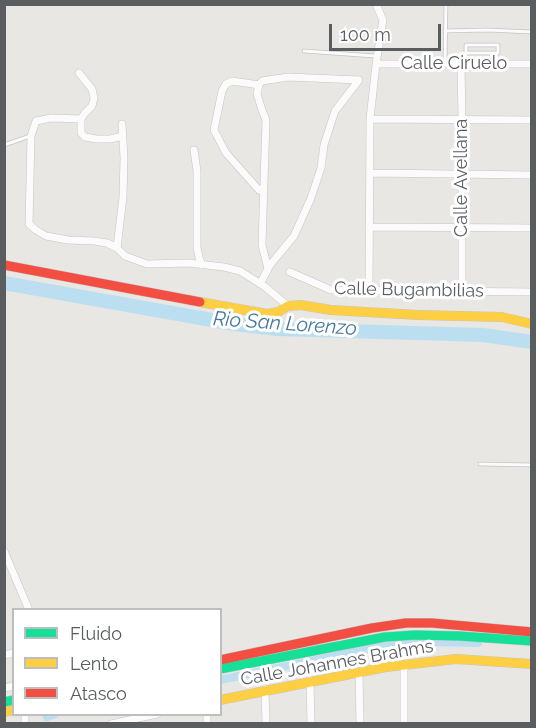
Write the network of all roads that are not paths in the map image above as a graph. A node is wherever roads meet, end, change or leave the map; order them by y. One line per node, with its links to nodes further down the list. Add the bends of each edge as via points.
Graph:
1 (376, 4): 7 (street, via 383,20)
2 (446, 4): 3 (lane)
3 (445, 31): 4 (lane); 9 (lane)
4 (531, 32)
5 (304, 51): 7 (lane)
6 (466, 53): 6 (lane, via 498,53 498,45 466,45); 10 (lane)
7 (377, 56): 8 (street)
8 (376, 64): 9 (street, Calle Ciruelo); 15 (street)
9 (445, 64): 10 (street, Calle Ciruelo)
10 (464, 64): 11 (street, Calle Ciruelo); 16 (street, Calle Avellana)
11 (531, 64)
12 (79, 73): 14 (street, via 94,98)
13 (260, 85): 26 (street, via 258,94 266,120); 26 (street, via 232,81 226,84 214,130 226,153); 33 (street, via 262,81 288,77 359,80 335,111 321,168 294,236)
14 (81, 119): 19 (street, via 36,121); 20 (street, via 81,133 85,137)
15 (370, 119): 16 (street); 23 (street)
16 (462, 120): 17 (street); 24 (street, Calle Avellana)
17 (531, 120)
18 (122, 123): 20 (street)
19 (31, 136): 21 (lane); 30 (street, via 29,224 46,236 107,243)
20 (123, 136): 30 (street, via 123,197)
21 (4, 145)
22 (194, 150): 32 (street, via 197,248)
23 (371, 173): 24 (street); 27 (street)
24 (462, 173): 25 (street); 28 (street, Calle Avellana)
25 (531, 175)
26 (262, 191): 33 (street, via 262,245)
27 (369, 227): 28 (street); 36 (street)
28 (462, 228): 29 (street); 37 (street, Calle Avellana)
29 (531, 228)
30 (117, 248): 32 (street, via 125,256 147,264)
31 (4, 265): 39 (street, via 267,314)
32 (202, 265): 35 (street, via 240,271)
33 (268, 270): 35 (street)
34 (290, 272): 36 (street, Calle Bugambilias, via 331,290)
35 (260, 284): 39 (street)
36 (369, 291): 37 (street, Calle Bugambilias)
37 (462, 292): 38 (street, Calle Bugambilias)
38 (531, 292)
39 (288, 306): 40 (street, via 502,316)
40 (531, 324)
41 (480, 464): 42 (lane)
42 (531, 465)
43 (4, 551): 44 (street)
44 (29, 608)
45 (531, 634): 46 (street, Calle Johannes Brahms, via 406,623); 49 (street, Calle Johannes Brahms, via 385,637)
46 (222, 660)
47 (531, 664): 48 (street, Calle Johannes Brahms, via 456,659)
48 (404, 665): 50 (street, Calle Johannes Brahms); 59 (street)
49 (222, 669)
50 (359, 672): 51 (street, Calle Johannes Brahms); 58 (street)
51 (310, 681): 52 (street, Calle Johannes Brahms); 57 (street)
52 (266, 690): 53 (street, Calle Johannes Brahms); 56 (street)
53 (222, 700)
54 (153, 718): 55 (street)
55 (111, 723)
56 (266, 723)
57 (311, 723)
58 (360, 723)
59 (404, 723)

